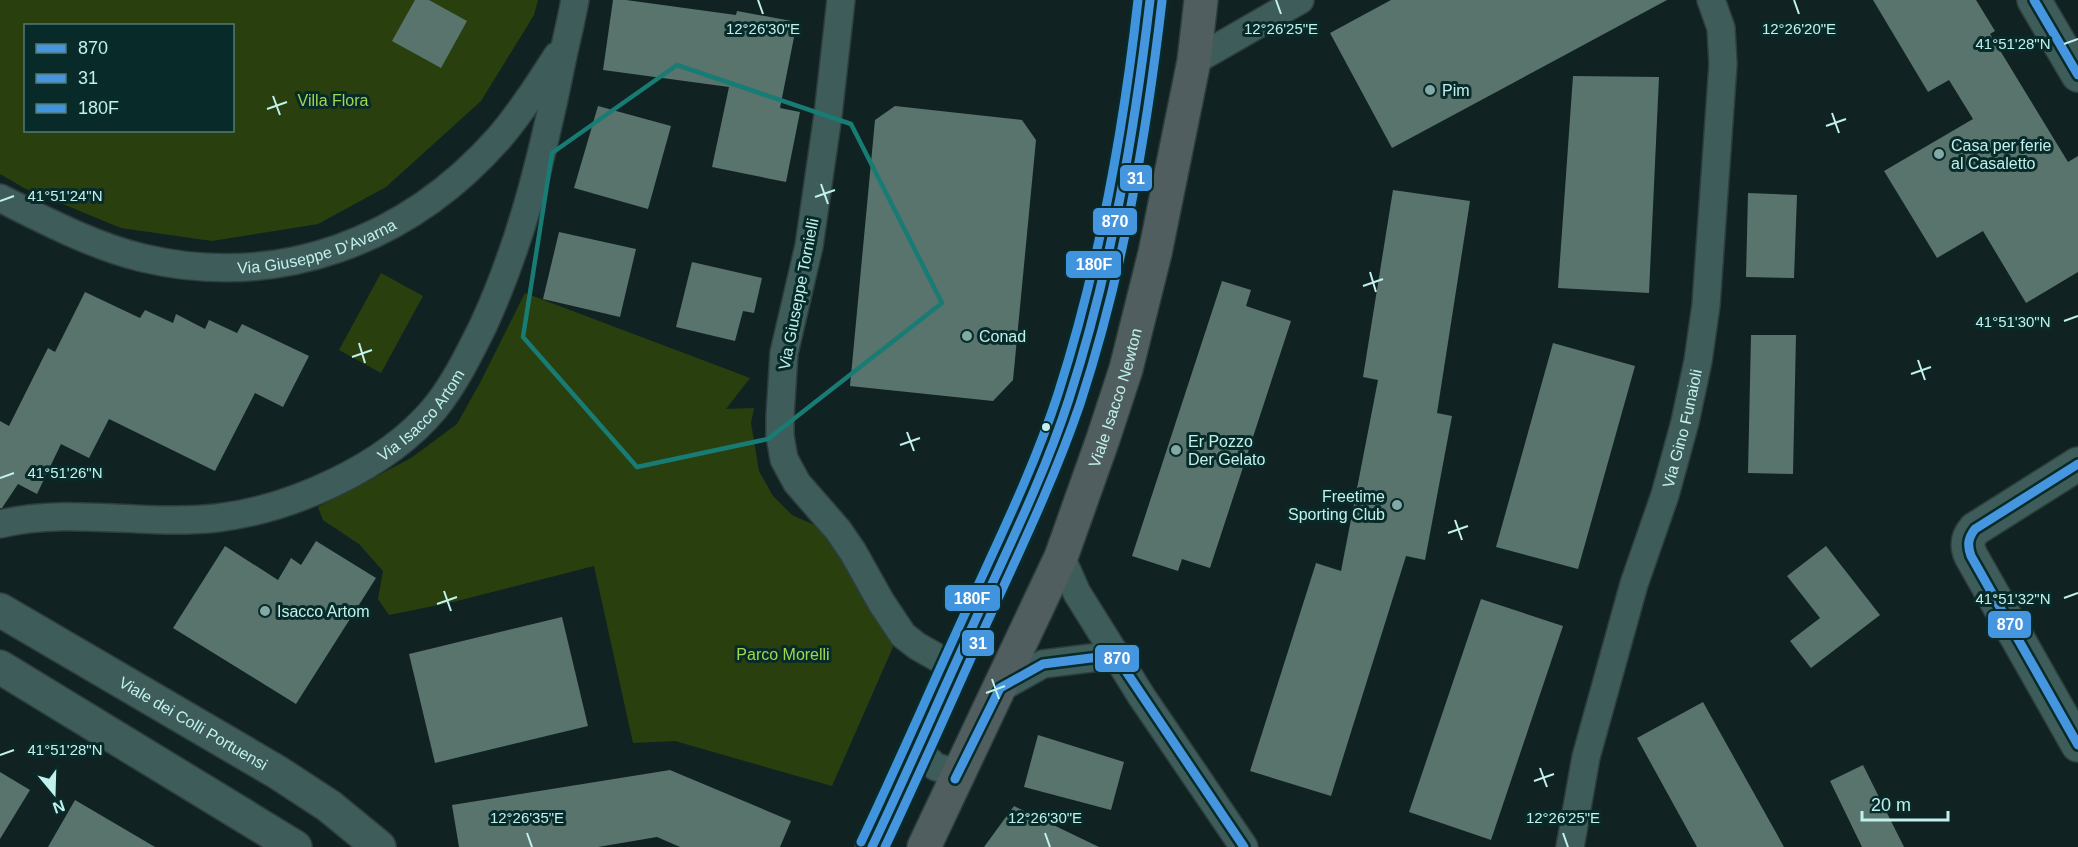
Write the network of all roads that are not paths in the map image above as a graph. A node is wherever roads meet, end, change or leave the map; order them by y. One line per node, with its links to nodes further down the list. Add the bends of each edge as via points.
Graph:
1 (575, 0): 8 (street, Via Isacco Artom)
2 (841, 0): 18 (street, Via Giuseppe Tornielli, via 809,246 784,353 780,436 784,459 797,483 838,530 903,634)
3 (1150, 0): 18 (main road, via 1132,142 1103,283 1082,356 1050,454)
4 (1201, 0): 9 (main road, Viale Isacco Newton)
5 (1300, 0): 9 (street)
6 (1711, 0): 28 (street, Via Gino Funaioli, via 1721,28 1722,64 1707,304 1698,361 1665,495 1634,584 1586,758)
7 (2034, 0): 10 (street)
8 (566, 42): 11 (street, Via Giuseppe D'Avarna, via 508,127 453,182 399,221 315,257 227,268 160,262 90,240); 13 (street, Via Isacco Artom, via 542,156 511,260 465,363 435,407 408,434 340,479 297,498 240,514 193,519 68,517)
9 (1194, 61): 14 (main road, Viale Isacco Newton, via 1155,253 1125,369)
10 (2078, 75)
11 (0, 198)
12 (2078, 464): 20 (street, via 1975,529 1967,542 1971,556)
13 (0, 524)
14 (1061, 557): 16 (street, via 1077,593); 19 (main road, Viale Isacco Newton)
15 (0, 610): 24 (street, Viale dei Colli Portuensi, via 277,772 329,806)
16 (1115, 655): 19 (street, via 1043,664); 27 (street)
17 (0, 667): 23 (street)
18 (954, 667): 21 (main road)
19 (1000, 688): 22 (main road, Viale Isacco Newton)
20 (2078, 745)
21 (917, 750): 22 (street, via 936,767); 25 (main road)
22 (958, 773): 26 (main road, Viale Isacco Newton)
23 (295, 847)
24 (379, 847)
25 (872, 847)
26 (924, 847)
27 (1244, 847)
28 (1570, 847)

